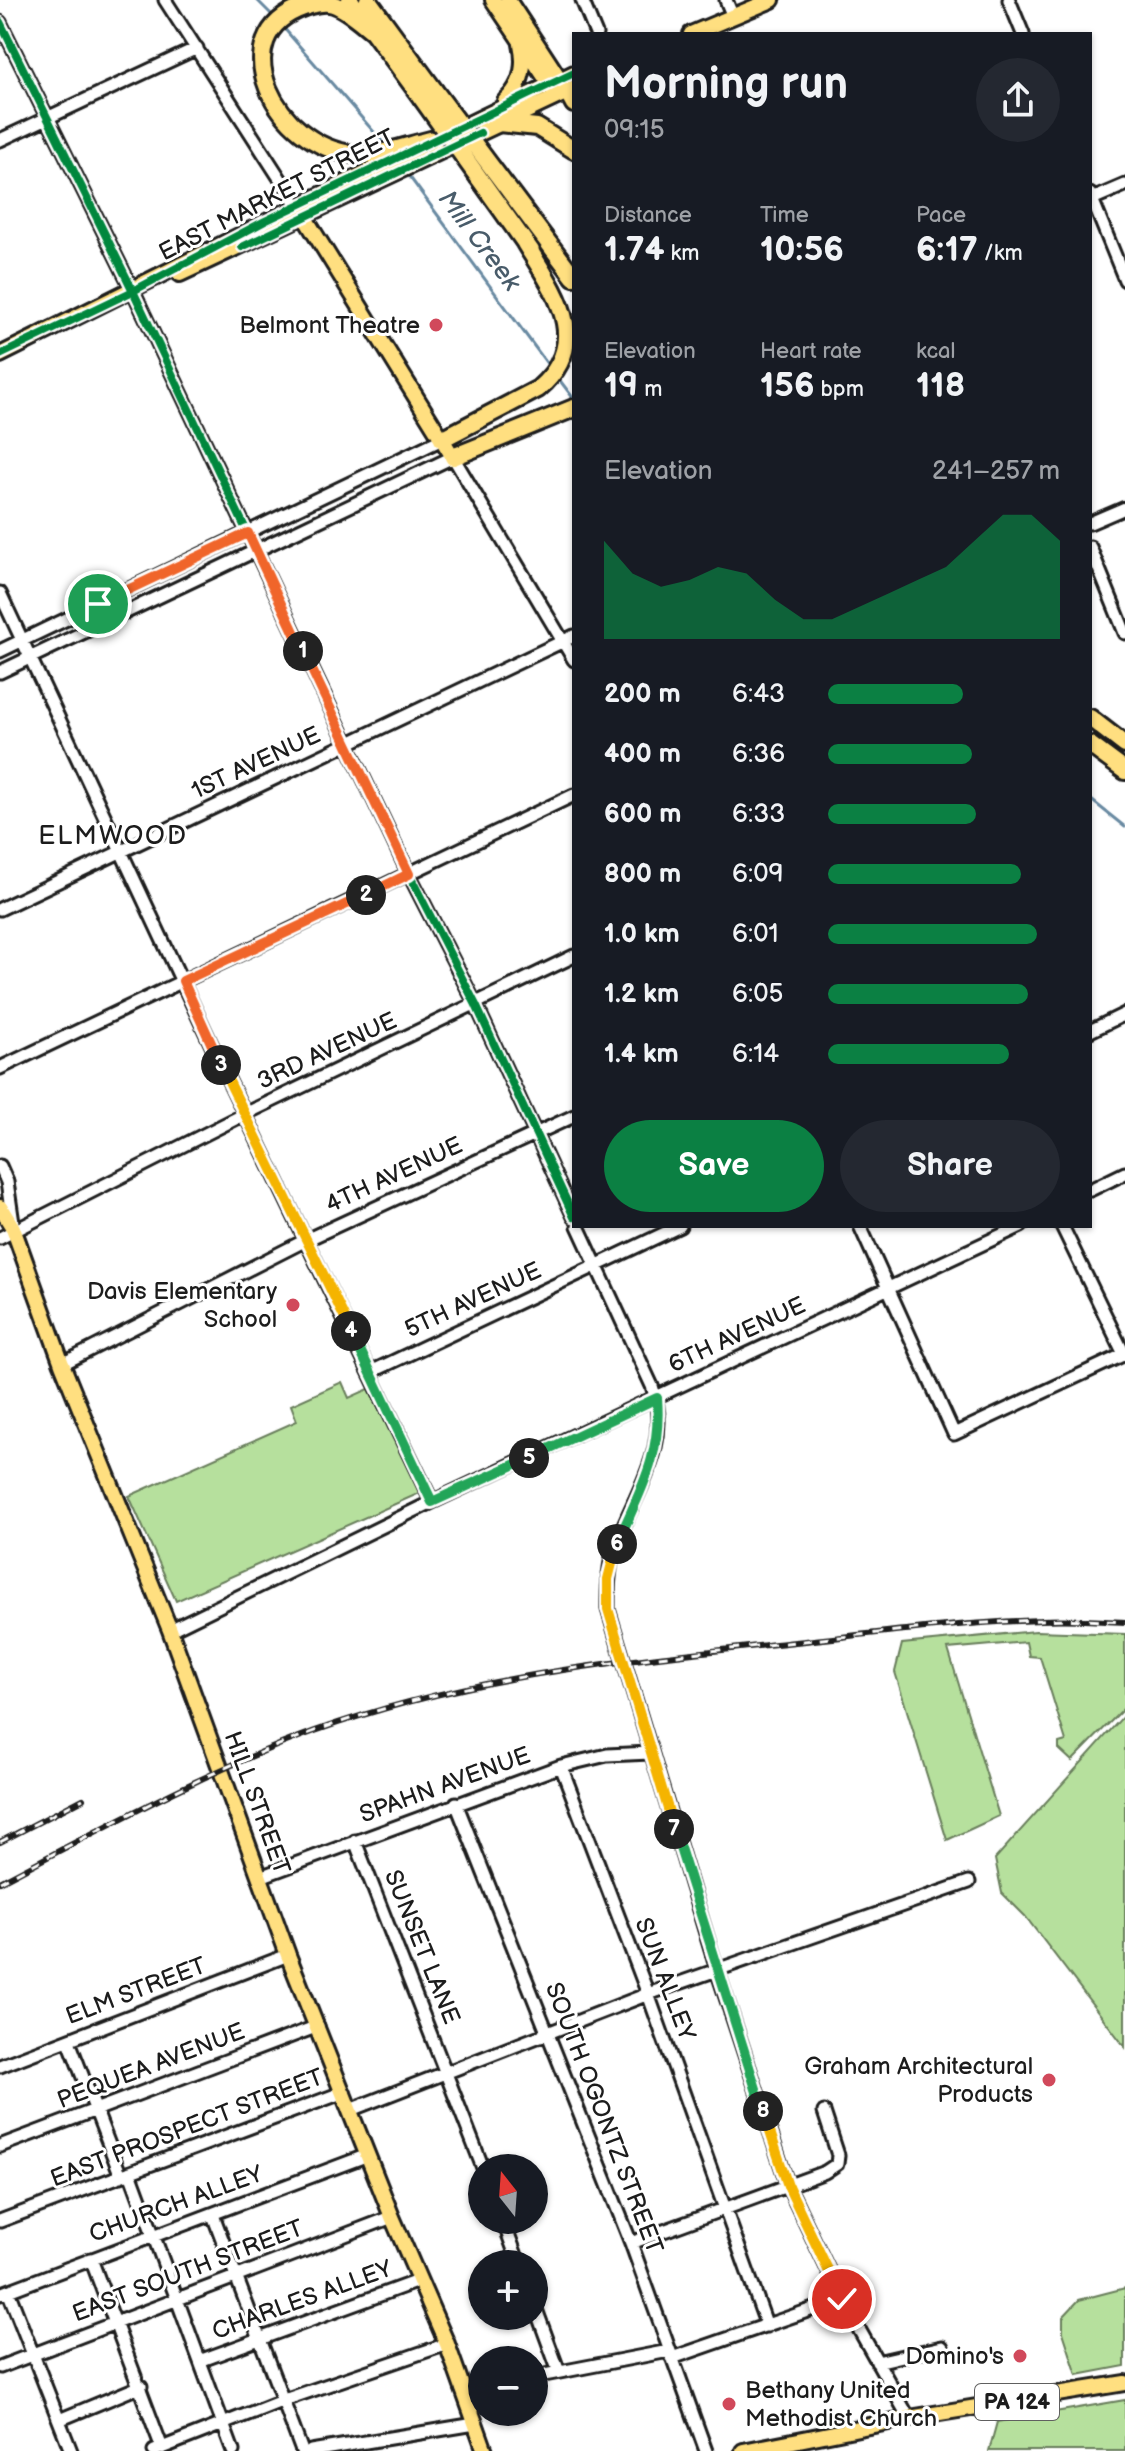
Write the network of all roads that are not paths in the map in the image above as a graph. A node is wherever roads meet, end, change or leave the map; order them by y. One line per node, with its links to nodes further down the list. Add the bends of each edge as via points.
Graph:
1 (165, 0): 18 (street)
2 (350, 0): 12 (highway)
3 (368, 0): 20 (highway)
4 (493, 0): 17 (main road)
5 (508, 0): 19 (main road)
6 (582, 0): 13 (street)
7 (726, 0): 10 (street)
8 (772, 0): 10 (main road)
9 (1009, 0): 16 (street)
10 (731, 18): 14 (main road); 15 (street)
11 (0, 22): 22 (street)
12 (374, 32): 20 (highway); 26 (highway, via 332,3 312,4 290,12 274,27 264,63 269,93 279,112 309,141)
13 (595, 32)
14 (696, 32)
15 (725, 32)
16 (1022, 32)
17 (519, 36): 19 (main road); 21 (main road, via 525,60 521,79)
18 (197, 48): 22 (street); 31 (street)
19 (565, 88): 21 (main road, EAST MARKET STREET)
20 (428, 94): 27 (highway, bridge)
21 (496, 118): 23 (main road, EAST MARKET STREET); 25 (highway, via 537,127); 26 (main road, EAST MARKET STREET, via 427,160)
22 (46, 119): 24 (street); 35 (street)
23 (436, 139): 26 (main road, EAST MARKET STREET); 26 (highway, via 410,146)
24 (0, 140)
25 (572, 149)
26 (387, 164): 31 (main road, EAST MARKET STREET)
27 (486, 173): 32 (highway); 33 (highway)
28 (1125, 185): 29 (street)
29 (1092, 198)
30 (1092, 200): 34 (street)
31 (301, 212): 35 (main road, EAST MARKET STREET, via 200,267); 39 (main road)
32 (525, 243): 36 (highway); 39 (highway, via 563,305 564,343 548,381)
33 (572, 275)
34 (1125, 280)
35 (133, 291): 37 (main road, EAST MARKET STREET); 43 (street)
36 (572, 303)
37 (0, 355)
38 (570, 409): 40 (highway)
39 (442, 439): 40 (main road); 43 (street)
40 (453, 457): 44 (street); 48 (street)
41 (1125, 508): 42 (street)
42 (1092, 522)
43 (248, 533): 44 (street); 49 (street)
44 (257, 551): 51 (street); 54 (street)
45 (1092, 552): 47 (street)
46 (0, 593): 49 (street)
47 (1125, 633)
48 (568, 639): 54 (street, 1ST AVENUE)
49 (22, 640): 50 (street); 51 (street)
50 (0, 651)
51 (31, 658): 52 (street); 59 (street)
52 (0, 672)
53 (1092, 720): 55 (highway)
54 (349, 742): 59 (street, 1ST AVENUE); 60 (street)
55 (1125, 745)
56 (1092, 746): 57 (highway)
57 (1125, 771)
58 (572, 796): 60 (street)
59 (120, 852): 61 (street, 1ST AVENUE); 63 (street)
60 (409, 874): 63 (street); 64 (street)
61 (0, 909)
62 (572, 957): 64 (street, 3RD AVENUE)
63 (183, 981): 67 (street); 68 (street)
64 (476, 1005): 68 (street, 3RD AVENUE); 70 (street)
65 (1125, 1014): 66 (street)
66 (1092, 1030)
67 (0, 1068)
68 (245, 1114): 76 (street, 3RD AVENUE); 83 (street)
69 (572, 1117): 70 (street, 4TH AVENUE)
70 (535, 1135): 75 (street); 83 (street, 4TH AVENUE)
71 (0, 1166): 76 (street, HILL STREET)
72 (1125, 1173): 73 (street)
73 (1092, 1189)
74 (0, 1207): 76 (main road)
75 (572, 1213)
76 (13, 1228): 82 (street, 3RD AVENUE); 87 (main road, HILL STREET)
77 (579, 1228): 84 (street)
78 (676, 1228): 84 (street, 5TH AVENUE)
79 (861, 1228): 85 (street)
80 (1017, 1228): 85 (street, 6TH AVENUE)
81 (1063, 1228): 86 (street)
82 (0, 1238)
83 (306, 1240): 87 (street, 4TH AVENUE); 88 (street)
84 (597, 1266): 88 (street, 5TH AVENUE); 89 (street)
85 (889, 1287): 86 (street, via 954,1434); 89 (street, 6TH AVENUE)
86 (1124, 1354)
87 (62, 1364): 91 (main road, HILL STREET)
88 (371, 1372): 90 (street)
89 (657, 1398): 90 (street, 6TH AVENUE); 92 (street, via 653,1462 613,1553 608,1579 608,1609)
90 (432, 1502): 91 (street, 6TH AVENUE)
91 (170, 1630): 96 (main road, HILL STREET)
92 (650, 1753): 93 (street, SPAHN AVENUE, via 607,1755); 99 (street)
93 (561, 1766): 94 (street, SPAHN AVENUE); 100 (street, SUN ALLEY)
94 (456, 1803): 95 (street, SPAHN AVENUE); 102 (street, SOUTH OGONTZ STREET)
95 (355, 1841): 96 (street, SPAHN AVENUE); 105 (street, SUNSET LANE)
96 (260, 1877): 98 (main road, HILL STREET)
97 (969, 1882): 99 (street, EAST PROSPECT STREET)
98 (288, 1955): 101 (main road, HILL STREET); 103 (street, ELM STREET)
99 (717, 1970): 100 (street, EAST PROSPECT STREET); 114 (street)
100 (648, 1994): 102 (street, EAST PROSPECT STREET); 115 (street, SUN ALLEY)
101 (318, 2026): 106 (main road, HILL STREET); 107 (street, PEQUEA AVENUE)
102 (548, 2034): 105 (street, EAST PROSPECT STREET); 120 (street, SOUTH OGONTZ STREET)
103 (69, 2041): 104 (street, ELM STREET); 107 (street)
104 (0, 2066)
105 (447, 2070): 108 (street, EAST PROSPECT STREET); 111 (street, SUNSET LANE)
106 (344, 2092): 108 (main road, HILL STREET); 113 (street, EAST PROSPECT STREET)
107 (97, 2110): 110 (street, PEQUEA AVENUE); 113 (street)
108 (350, 2110): 112 (main road, HILL STREET)
109 (824, 2112): 114 (street, via 837,2164)
110 (0, 2146)
111 (478, 2154)
112 (368, 2155): 116 (street, CHURCH ALLEY); 117 (main road, HILL STREET)
113 (126, 2174): 118 (street, EAST PROSPECT STREET); 119 (street)
114 (788, 2186): 115 (street); 126 (street)
115 (726, 2207): 120 (street); 128 (street, SUN ALLEY)
116 (213, 2215): 119 (street, CHURCH ALLEY); 122 (street)
117 (392, 2217): 122 (street, EAST SOUTH STREET); 123 (main road, HILL STREET)
118 (0, 2221)
119 (154, 2237): 121 (street, CHURCH ALLEY); 125 (street)
120 (631, 2243): 134 (street, SOUTH OGONTZ STREET)
121 (91, 2259): 124 (street, CHURCH ALLEY); 127 (street)
122 (235, 2277): 125 (street, EAST SOUTH STREET); 130 (street)
123 (418, 2281): 130 (street, CHARLES ALLEY); 131 (main road, HILL STREET)
124 (4, 2293): 133 (street)
125 (175, 2299): 127 (street, EAST SOUTH STREET); 135 (street)
126 (842, 2299): 128 (street); 136 (street)
127 (115, 2323): 133 (street, EAST SOUTH STREET); 141 (street)
128 (767, 2326): 134 (street)
129 (544, 2330): 138 (street)
130 (259, 2338): 135 (street, CHARLES ALLEY); 144 (street)
131 (447, 2344): 143 (main road, HILL STREET); 144 (street)
132 (942, 2347): 136 (street)
133 (32, 2354): 137 (street, EAST SOUTH STREET); 147 (street)
134 (671, 2355): 138 (street); 157 (street, SOUTH OGONTZ STREET)
135 (202, 2360): 148 (street)
136 (877, 2362): 146 (street)
137 (0, 2367)
138 (559, 2372): 139 (street)
139 (548, 2374)
140 (1125, 2383): 146 (main road, PA 124)
141 (141, 2386): 147 (street); 151 (street)
142 (468, 2389): 143 (street)
143 (462, 2390): 145 (main road, HILL STREET)
144 (284, 2400): 148 (street); 154 (street)
145 (468, 2406)
146 (909, 2418): 158 (main road, PA 124)
147 (59, 2420): 152 (street)
148 (225, 2424): 151 (street); 153 (street)
149 (468, 2425): 155 (street)
150 (476, 2426): 156 (main road, HILL STREET)
151 (158, 2450)
152 (71, 2451)
153 (233, 2451)
154 (302, 2451)
155 (311, 2451)
156 (485, 2451)
157 (706, 2451)
158 (743, 2451)

